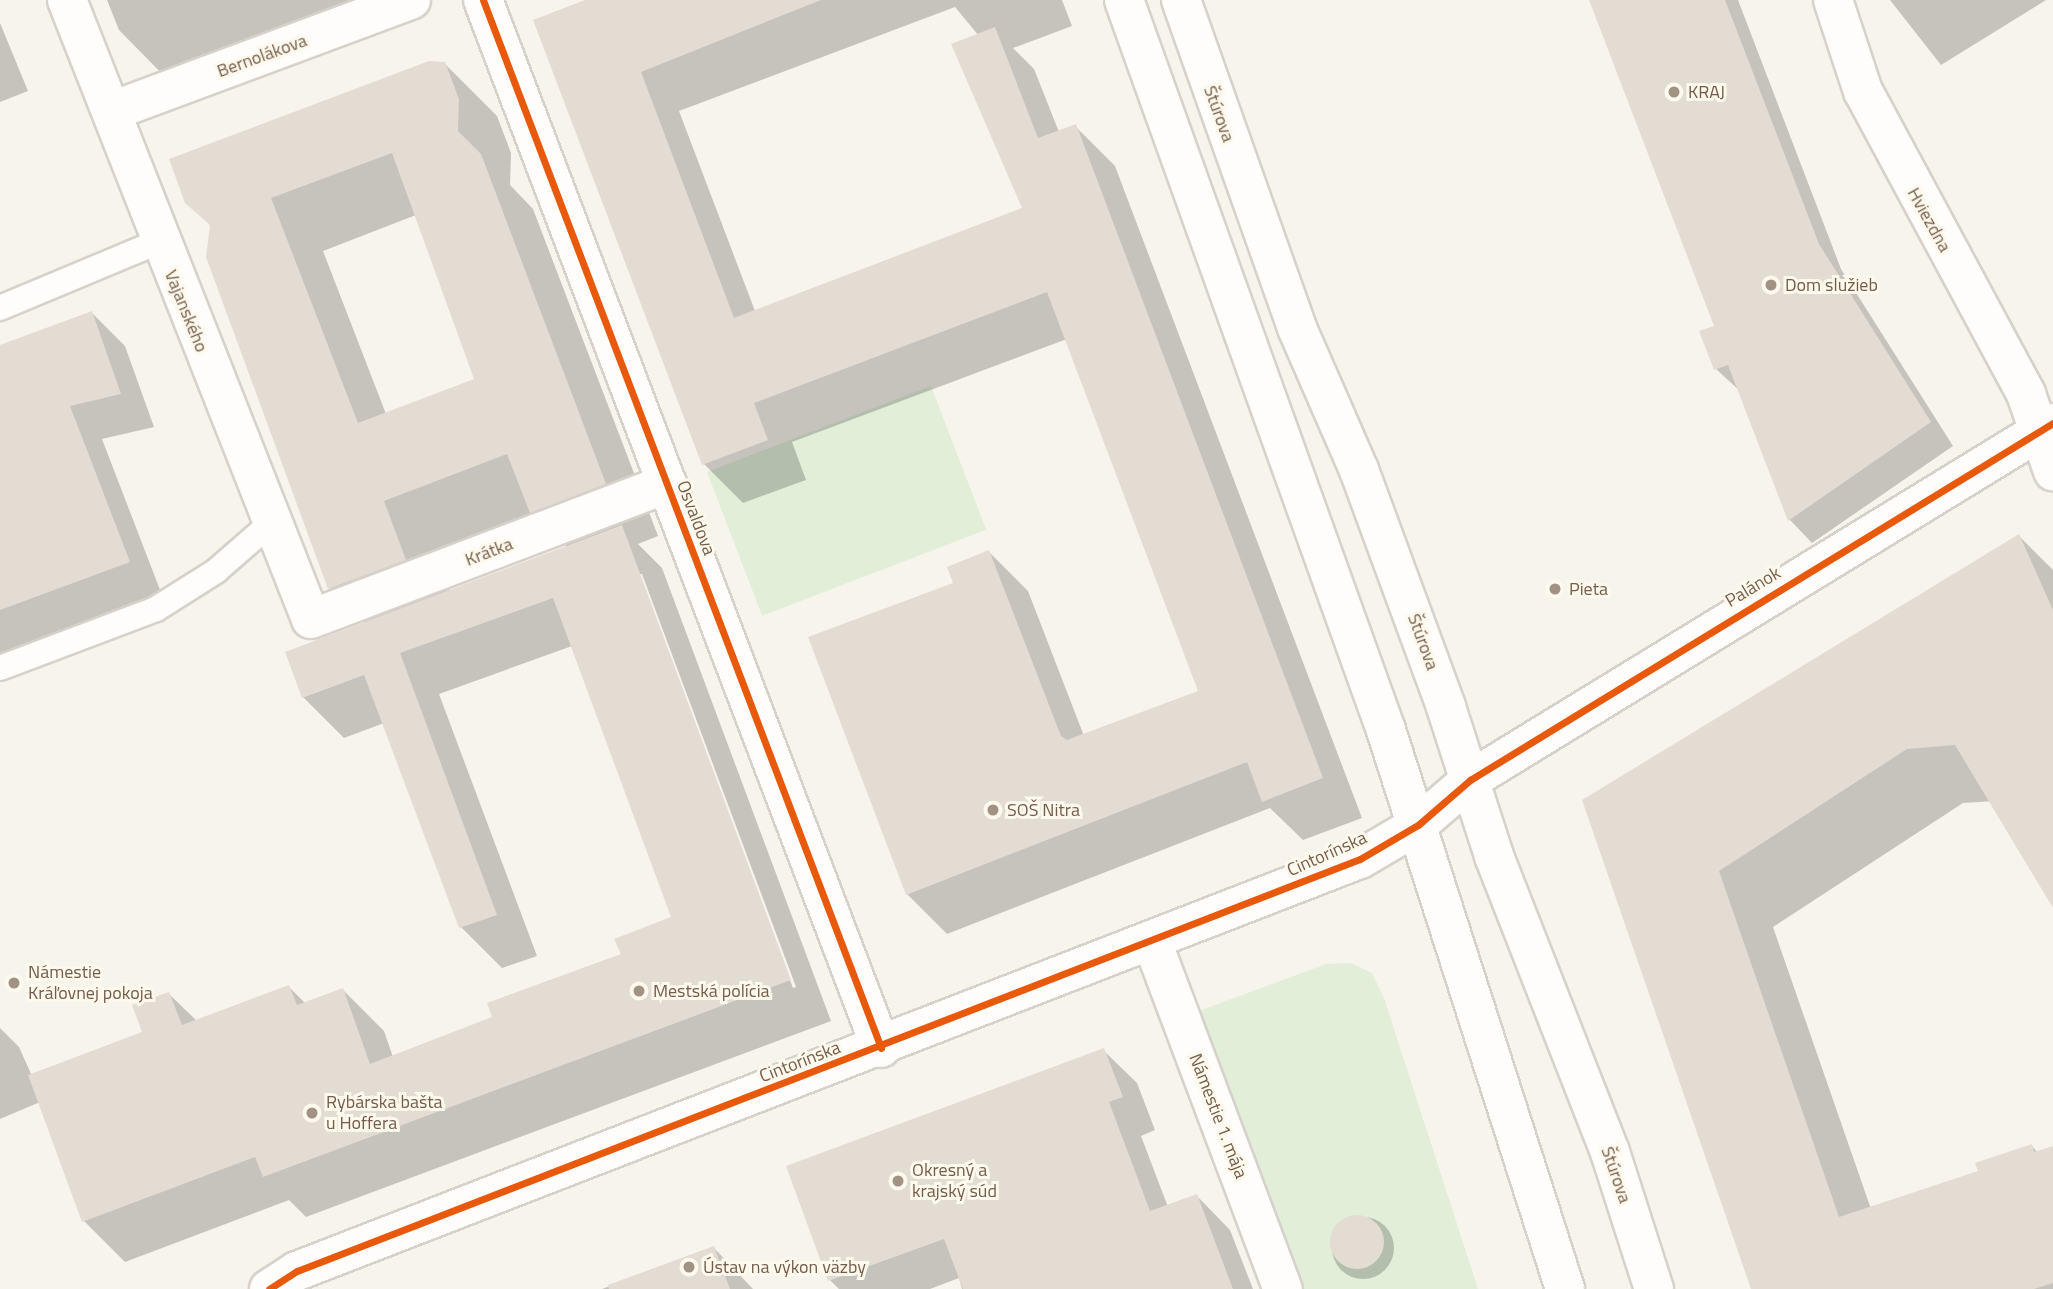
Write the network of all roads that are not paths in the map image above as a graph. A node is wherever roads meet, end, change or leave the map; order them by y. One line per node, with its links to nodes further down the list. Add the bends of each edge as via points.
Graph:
1 (67, 0): 7 (street, Vajanského)
2 (411, 0): 7 (street, Bernolákova)
3 (483, 0): 12 (street, Osvaldova)
4 (1124, 0): 17 (street)
5 (1181, 0): 16 (street, Štúrova)
6 (1833, 0): 10 (street, Hviezdna, via 1863,91)
7 (112, 111): 8 (street, Vajanského)
8 (158, 242): 9 (lane); 13 (street, Vajanského)
9 (0, 308)
10 (2045, 428): 11 (street, Hviezdna); 16 (street, Palánok)
11 (2053, 471)
12 (667, 484): 14 (street, Krátka); 19 (street, Osvaldova)
13 (271, 523): 14 (street, Vajanského); 15 (lane, via 216,571 156,609)
14 (311, 619)
15 (0, 668)
16 (1470, 780): 17 (street, Palánok); 23 (street, Štúrova, via 1610,1152)
17 (1418, 825): 18 (street, Cintorínska, via 1360,859); 22 (street)
18 (1153, 944): 19 (street, Cintorínska); 21 (street, Námestie 1. mája)
19 (881, 1048): 20 (street, Cintorínska, via 297,1271)
20 (268, 1289)
21 (1283, 1289)
22 (1564, 1289)
23 (1654, 1289)

